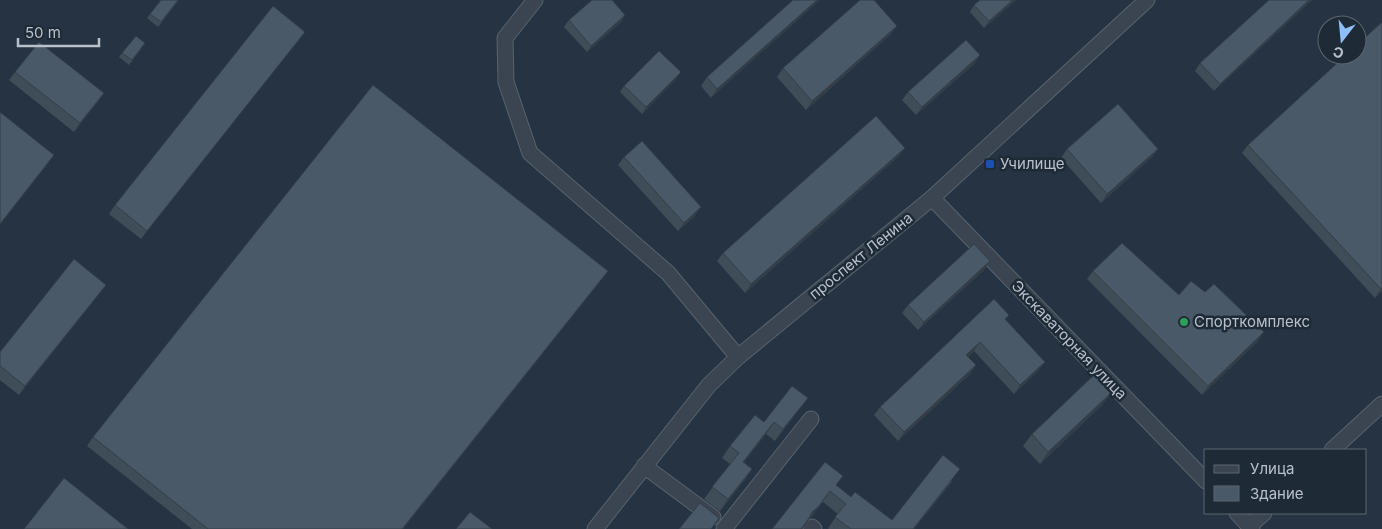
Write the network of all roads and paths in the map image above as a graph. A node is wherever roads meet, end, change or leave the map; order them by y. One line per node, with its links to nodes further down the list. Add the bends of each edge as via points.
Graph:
1 (535, 0): 4 (street, via 505,38 506,82 530,154 668,273)
2 (1147, 0): 3 (street, проспект Ленина)
3 (932, 198): 4 (street, проспект Ленина); 9 (street, Экскаваторная улица)
4 (738, 356): 8 (street, проспект Ленина, via 709,385)
5 (1382, 404): 7 (street)
6 (811, 419): 12 (street)
7 (1333, 449)
8 (644, 466): 12 (street); 14 (street, проспект Ленина)
9 (1204, 479)
10 (1237, 514): 13 (street)
11 (1263, 514): 13 (street)
12 (725, 528)
13 (1251, 528)
14 (595, 529)

